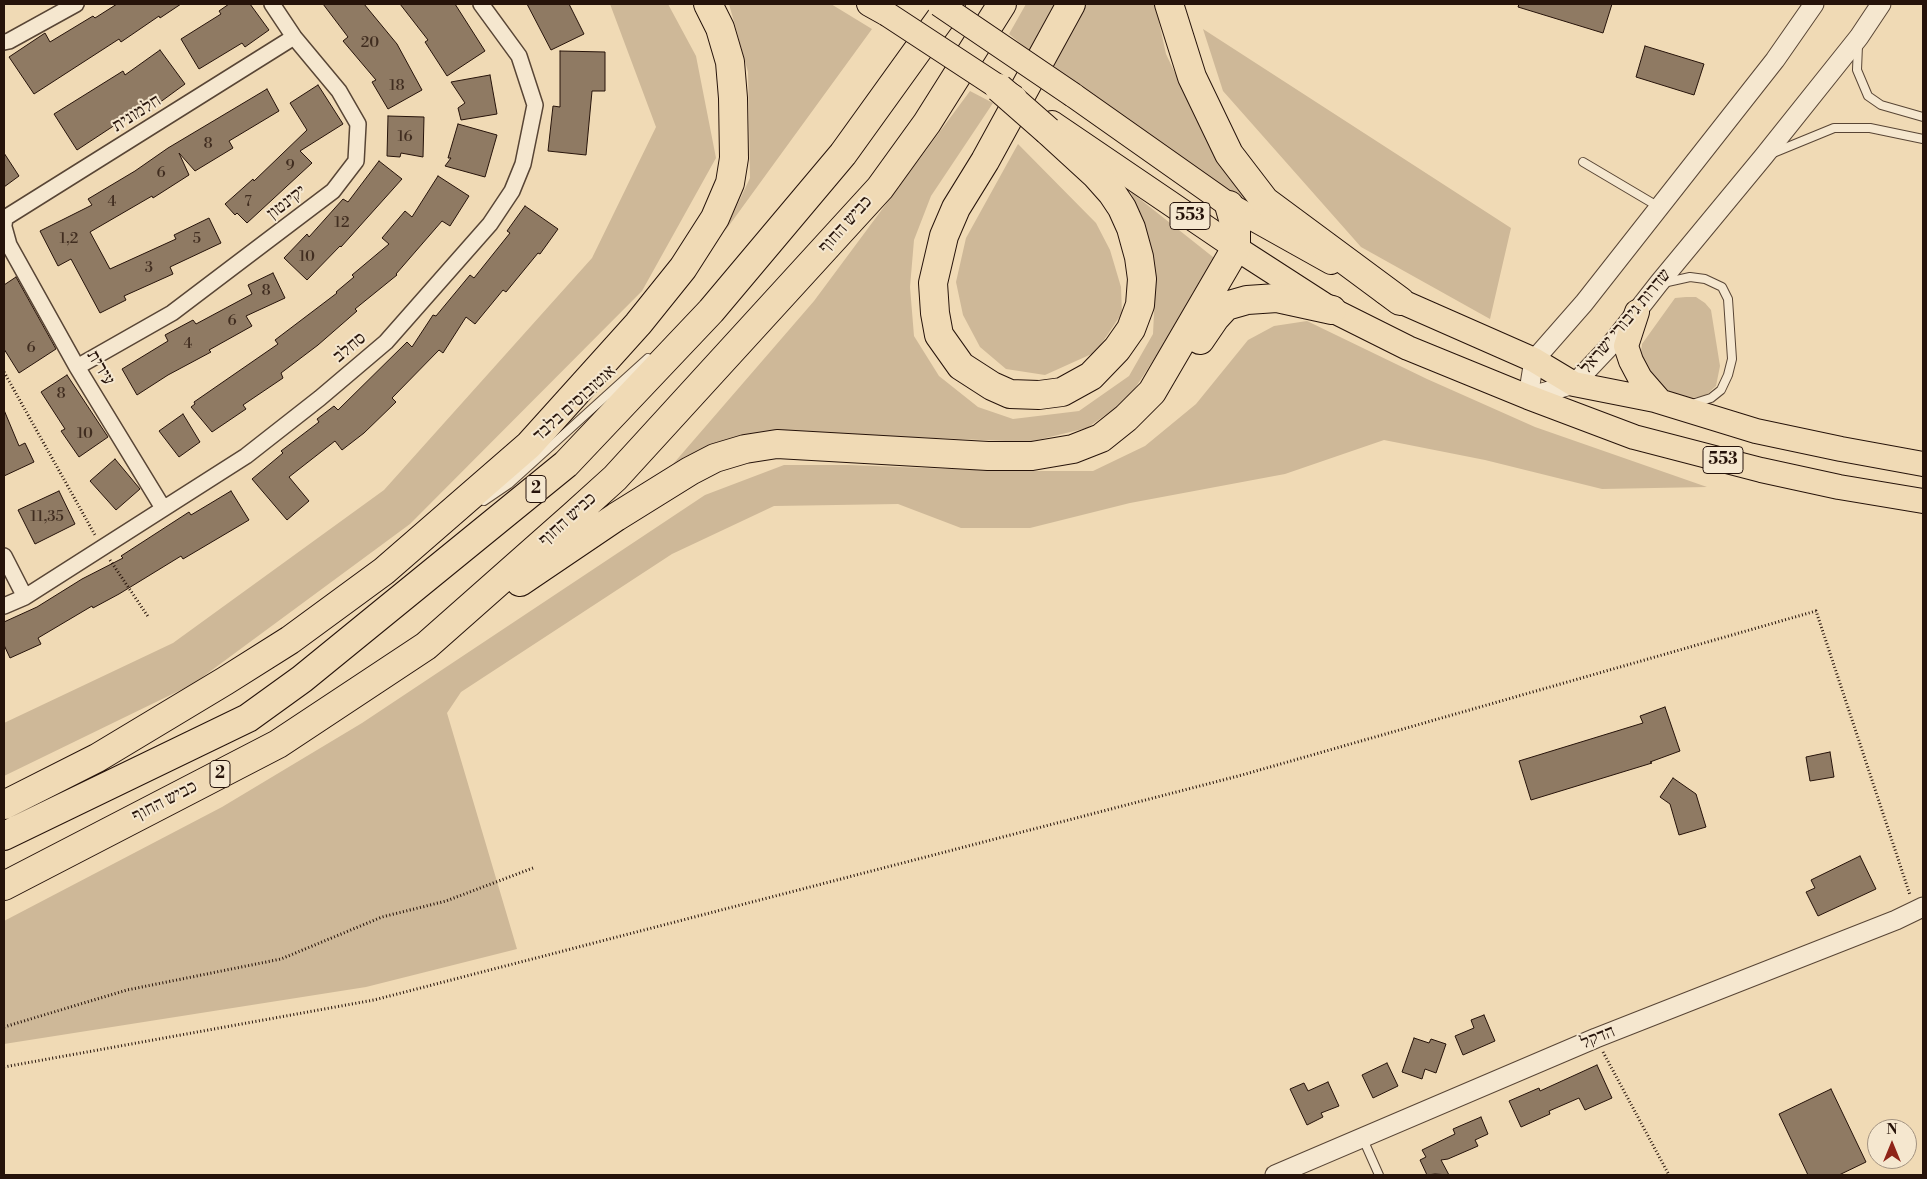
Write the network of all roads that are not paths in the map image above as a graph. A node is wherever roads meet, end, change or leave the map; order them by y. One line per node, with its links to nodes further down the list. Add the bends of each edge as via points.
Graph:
1 (76, 4): 16 (street)
2 (272, 4): 14 (street, יקינטון)
3 (481, 4): 45 (street, סחלב, via 519,56 535,105 523,164 512,191 490,224 386,342 246,456)
4 (708, 4): 48 (highway, via 720,28 730,62 734,125 730,183 715,218 683,268 638,324 529,445)
5 (928, 4): 21 (highway)
6 (939, 4): 24 (main road, 553, bridge)
7 (951, 4): 21 (highway, 2)
8 (1002, 4): 51 (highway, כביש החוף / 2, via 927,123 880,188 615,478)
9 (1072, 4): 19 (highway, via 956,208 944,236 933,283 939,335 951,353 975,376 1010,394 1062,392 1091,376 1131,329 1140,305 1142,279 1139,256 1122,208 1096,175)
10 (1169, 4): 32 (highway, via 1196,86 1230,154 1265,202)
11 (1814, 4): 25 (street, via 1775,60)
12 (1881, 4): 15 (street, שדרות גיבורי ישראל)
13 (878, 9): 17 (main road, bridge)
14 (294, 37): 26 (street, חלמונית, via 5,218); 37 (street, יקינטון, via 339,91 358,124 356,160 333,191 195,296 172,313)
15 (1859, 37): 18 (lane, via 1857,70 1868,96 1881,106); 22 (street, שדרות גיבורי ישראל)
16 (4, 42)
17 (999, 88): 19 (highway, bridge)
18 (1923, 116)
19 (1048, 126): 29 (main road, 553)
20 (1923, 139): 22 (lane, via 1870,128 1834,128)
21 (843, 154): 27 (highway, 2)
22 (1764, 156): 30 (street, שדרות גיבורי ישראל)
23 (1583, 162): 25 (lane)
24 (1229, 205): 29 (highway, via 1236,230); 32 (main road, 553)
25 (1659, 207): 36 (street, via 1584,303)
26 (4, 226): 28 (street, חלמונית)
27 (770, 240): 31 (lane); 53 (highway, 2, via 712,311 566,464 302,679 248,718)
28 (9, 245): 37 (street, עירית)
29 (1236, 248): 33 (main road, 553); 41 (highway, via 1152,392 1126,418 1101,438 1073,449 1032,456)
30 (1659, 283): 34 (street, שדרות גיבורי ישראל); 40 (lane, via 1690,277 1705,279 1722,287 1728,299 1732,360 1721,390 1699,403)
31 (713, 295)
32 (1400, 301): 36 (main road, 553)
33 (1332, 310): 39 (main road, 553, via 1408,348); 41 (highway, via 1277,298 1247,300 1226,306 1214,318 1174,381 1130,431 1096,451 1057,460)
34 (1637, 312): 38 (street, שדרות גיבורי ישראל); 40 (main road, via 1626,346 1640,378)
35 (656, 350): 44 (lane, אוטובוסים בלבד, via 509,484)
36 (1534, 360): 38 (main road, 553); 39 (street)
37 (77, 367): 45 (street, עירית)
38 (1574, 384): 39 (street, שדרות גיבורי ישראל); 40 (main road, 553)
39 (1528, 397): 43 (main road, 553, via 1634,437 1695,454 1840,487)
40 (1667, 404): 42 (main road, 553, via 1756,431)
41 (988, 456): 51 (highway, via 777,444 715,458 616,517)
42 (1923, 464)
43 (1923, 501)
44 (478, 506)
45 (162, 508): 49 (street, סחלב)
46 (454, 522): 48 (lane)
47 (4, 556): 49 (street)
48 (384, 571): 52 (highway, via 290,640 225,681 97,758)
49 (25, 597): 50 (street, סחלב)
50 (4, 606)
51 (426, 646): 54 (highway, כביש החוף / 2, via 278,744)
52 (4, 805)
53 (4, 836)
54 (4, 886)
55 (1919, 909): 56 (street, הדקל, via 1596,1038)
56 (1364, 1139): 57 (street, הדקל); 58 (lane)
57 (1275, 1175)
58 (1379, 1175)

